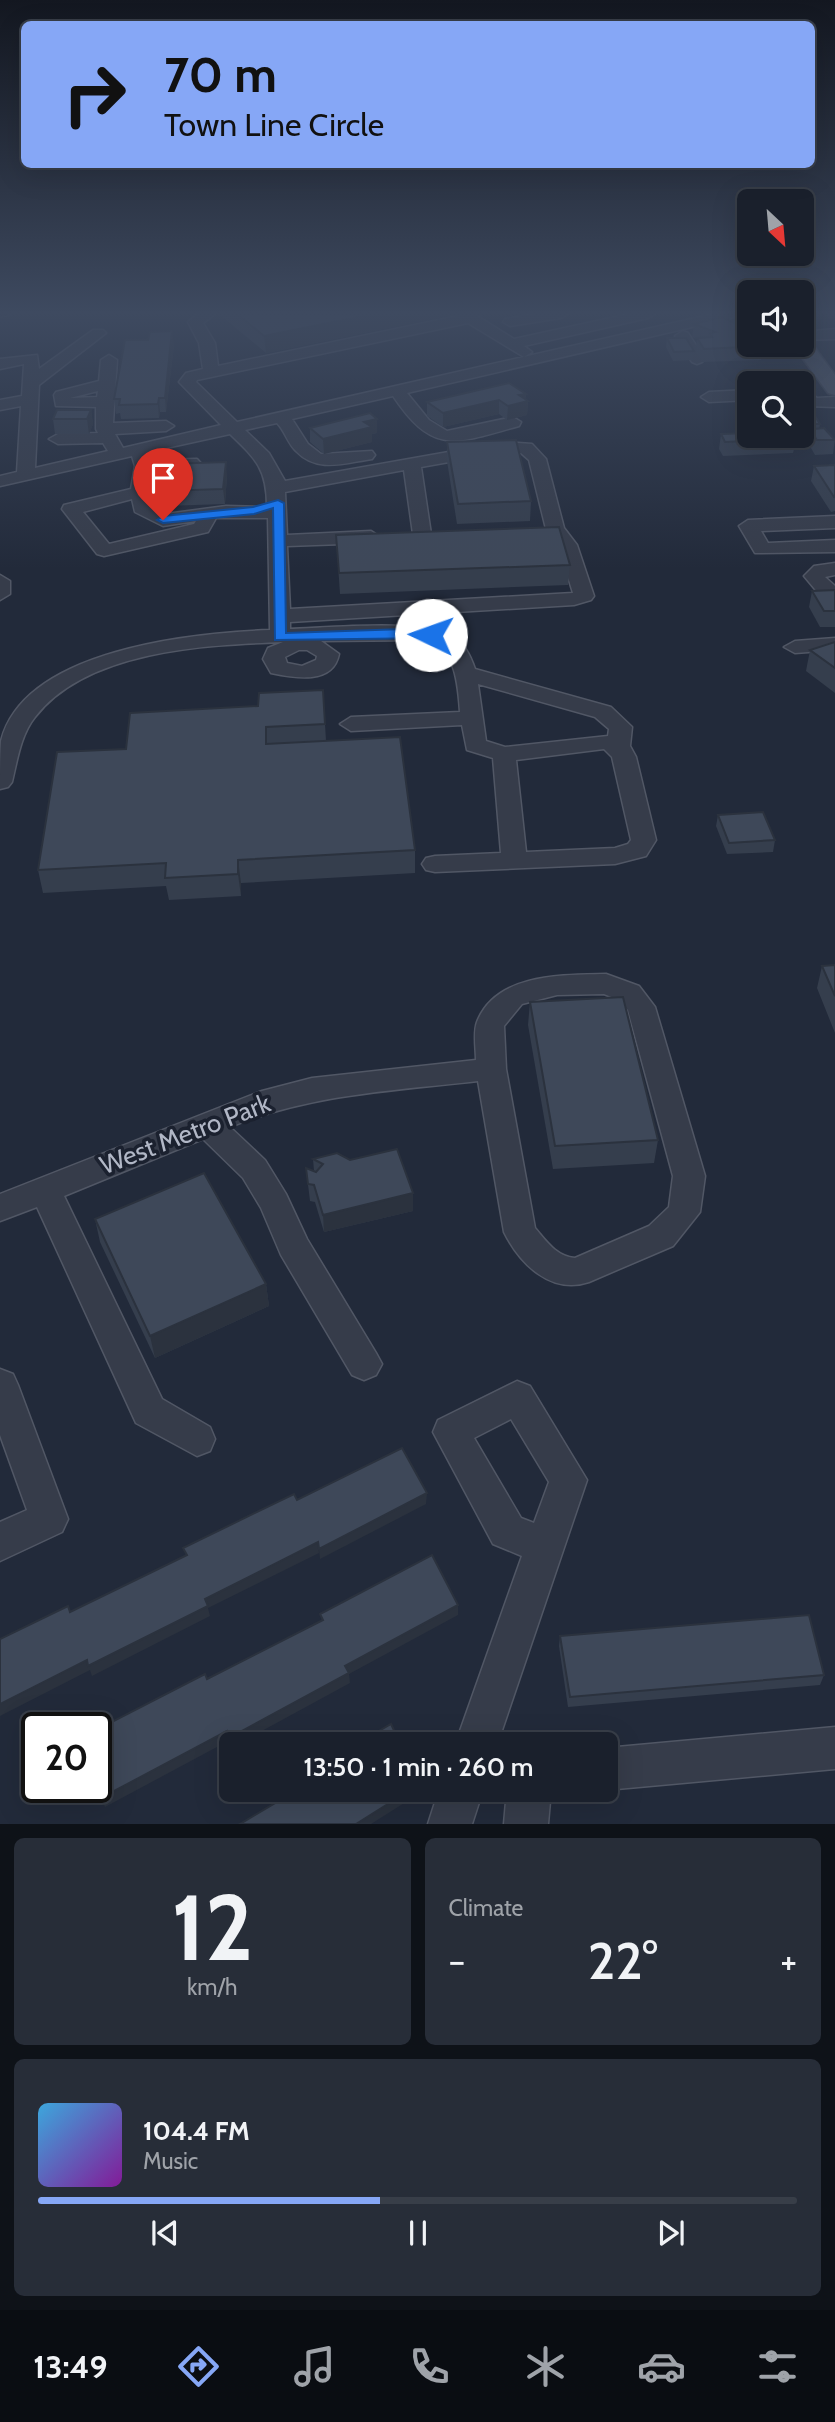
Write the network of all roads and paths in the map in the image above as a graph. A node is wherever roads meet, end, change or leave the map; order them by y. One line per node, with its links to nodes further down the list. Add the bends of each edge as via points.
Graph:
1 (30, 399): 22 (street)
2 (62, 399): 13 (street)
3 (107, 399): 13 (street)
4 (203, 399): 10 (street)
5 (358, 399): 12 (street)
6 (403, 399): 14 (street, via 420,424 439,437)
7 (835, 402): 8 (street)
8 (814, 404)
9 (242, 408): 10 (street)
10 (217, 414): 16 (street)
11 (59, 417): 13 (street)
12 (281, 417): 16 (street); 19 (street, via 301,447 320,460 398,450)
13 (105, 421): 15 (street); 17 (street); 18 (street)
14 (513, 422)
15 (166, 426)
16 (231, 428): 20 (street); 24 (street, via 263,457)
17 (58, 439)
18 (119, 454): 20 (street); 22 (street)
19 (417, 458): 24 (street); 27 (street, via 526,448 537,459); 29 (street, via 416,535)
20 (145, 471): 21 (street, via 184,463 198,470); 25 (street, via 142,508 163,520); 25 (street, via 71,509 107,551 201,528)
21 (180, 474)
22 (26, 475): 23 (street)
23 (0, 481)
24 (278, 502): 25 (street, via 254,511); 29 (street)
25 (209, 514)
26 (835, 522): 30 (street, via 748,526 762,549)
27 (555, 529): 28 (street); 35 (street, via 567,545 584,596)
28 (529, 530)
29 (278, 541): 35 (street)
30 (835, 546)
31 (835, 569): 33 (street, via 814,576)
32 (0, 581): 34 (street)
33 (835, 593)
34 (0, 594)
35 (280, 634): 36 (street); 39 (street); 45 (street, via 163,645 86,669 47,691 27,711 9,744)
36 (359, 635): 39 (street); 40 (street, via 431,635 457,650)
37 (835, 643): 38 (street)
38 (795, 647)
39 (328, 654)
40 (465, 673): 41 (street); 43 (street, via 603,712 621,727)
41 (471, 718): 42 (street); 44 (street, via 475,746)
42 (351, 724)
43 (618, 746): 44 (street, via 605,742); 46 (street, via 645,840 637,849 615,856)
44 (504, 754): 46 (street)
45 (0, 782)
46 (514, 860): 47 (street)
47 (435, 864)
48 (491, 1069): 48 (street, via 520,1232 539,1257 558,1270 578,1272 661,1236 684,1212 689,1176 641,1007 629,993 606,984 557,985 512,998 490,1024); 49 (street)
49 (377, 1081): 50 (street, West Metro Park, via 296,1092)
50 (207, 1124): 51 (street, West Metro Park); 53 (street, via 254,1169 275,1203 292,1245)
51 (45, 1190): 52 (street, West Metro Park); 55 (street, via 149,1411)
52 (0, 1208)
53 (365, 1364)
54 (0, 1385): 56 (street, via 49,1519)
55 (197, 1439)
56 (0, 1542)
57 (546, 1547): 58 (street)
58 (481, 1732)
59 (835, 1748): 60 (street)
60 (618, 1768)
61 (457, 1802): 63 (street)
62 (528, 1802): 64 (street)
63 (450, 1824)
64 (526, 1824)

